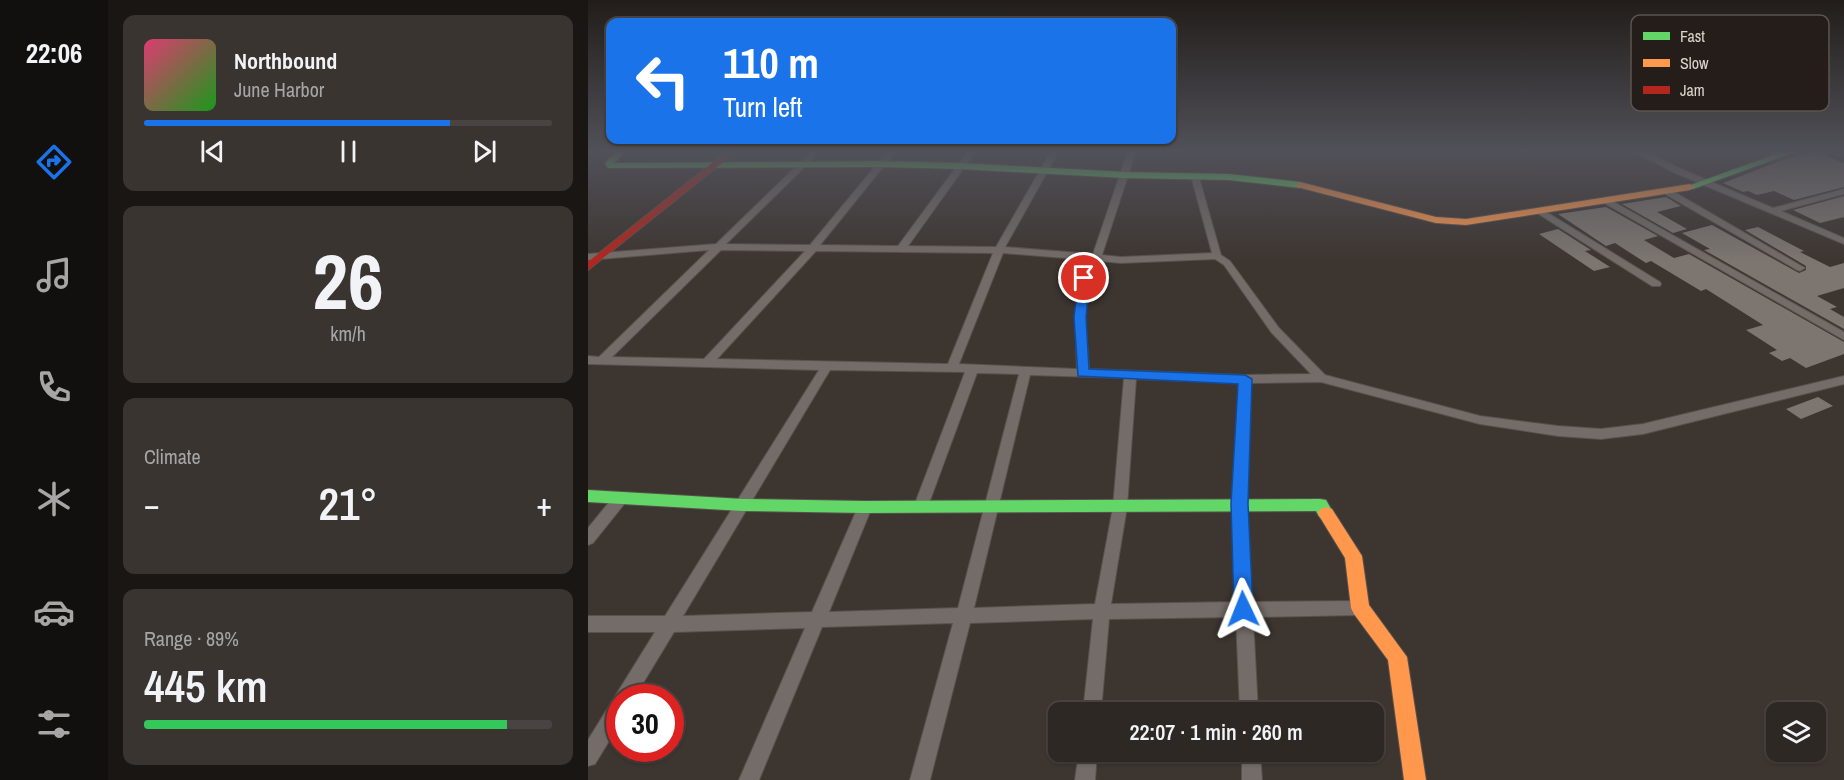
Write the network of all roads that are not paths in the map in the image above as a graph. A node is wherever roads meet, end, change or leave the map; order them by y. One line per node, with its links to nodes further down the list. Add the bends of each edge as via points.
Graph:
1 (688, 187): 21 (street)
2 (780, 187): 17 (street)
3 (862, 187): 18 (street)
4 (946, 187): 19 (street)
5 (1036, 187): 20 (street)
6 (1121, 187): 24 (street)
7 (1198, 187): 22 (street)
8 (1312, 187): 14 (street, via 1451,222)
9 (1688, 187): 12 (street)
10 (1717, 187): 15 (street)
11 (1844, 191): 15 (street)
12 (1668, 192): 13 (street); 26 (street)
13 (1607, 201): 14 (street); 28 (street)
14 (1540, 211): 27 (street)
15 (1772, 211): 16 (street)
16 (1844, 241)
17 (718, 247): 18 (street); 21 (street); 29 (street)
18 (813, 248): 19 (street); 30 (street)
19 (901, 249): 20 (street)
20 (999, 250): 24 (street); 32 (street)
21 (603, 255): 23 (street); 25 (street)
22 (1217, 256): 24 (street); 37 (street, via 1227,263 1275,330)
23 (588, 257)
24 (1096, 258): 35 (street, via 1082,289)
25 (588, 267)
26 (1800, 268)
27 (1656, 284)
28 (1844, 337)
29 (595, 360): 30 (street)
30 (708, 362): 31 (street)
31 (828, 366): 32 (street); 43 (street)
32 (952, 368): 33 (street)
33 (972, 370): 34 (street); 45 (street)
34 (1024, 373): 35 (street); 44 (street)
35 (1083, 373): 36 (street)
36 (1130, 375): 38 (street); 47 (street)
37 (1321, 378): 38 (street); 39 (street, via 1480,420 1601,434 1643,429)
38 (1245, 379): 42 (street)
39 (1844, 380)
40 (588, 496): 41 (street)
41 (620, 499): 43 (street); 48 (street)
42 (1239, 504): 47 (street); 49 (street, via 1320,505 1353,556); 50 (street)
43 (743, 505): 46 (street); 55 (street)
44 (993, 505): 45 (street); 47 (street); 52 (street)
45 (921, 506): 46 (street)
46 (865, 507): 53 (street)
47 (1120, 507): 51 (street)
48 (588, 539)
49 (1360, 608): 50 (street); 67 (street, via 1397,657)
50 (1243, 609): 51 (street); 58 (street)
51 (1102, 611): 52 (street); 57 (street)
52 (962, 615): 53 (street); 64 (street)
53 (816, 620): 55 (street); 63 (street)
54 (588, 624): 55 (street)
55 (669, 624): 56 (street)
56 (633, 684)
57 (1093, 702)
58 (1248, 702)
59 (606, 728): 60 (street)
60 (588, 757)
61 (1087, 762): 65 (street)
62 (1251, 762): 66 (street)
63 (749, 780)
64 (920, 780)
65 (1085, 780)
66 (1252, 780)
67 (1414, 780)

